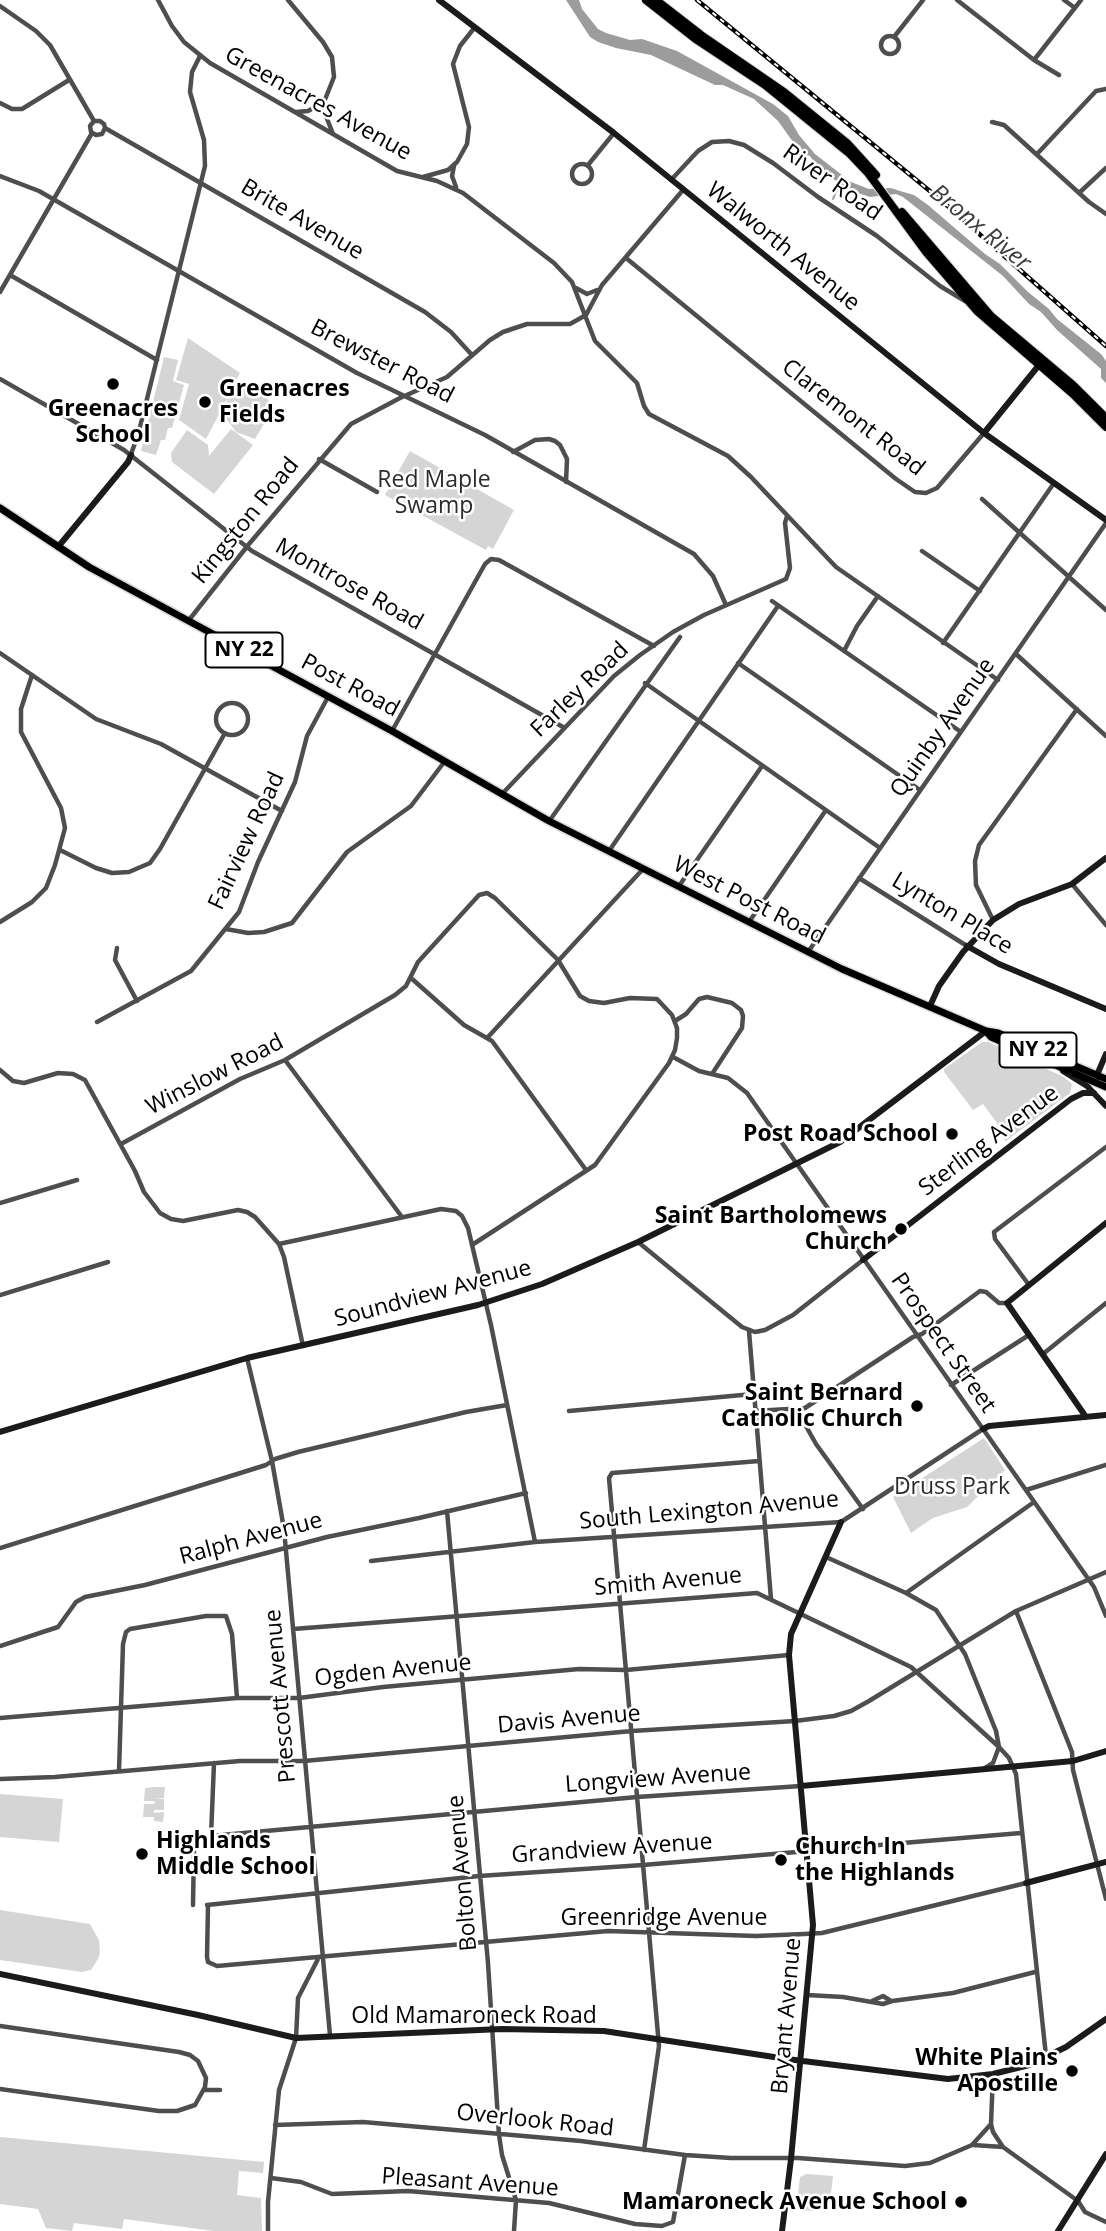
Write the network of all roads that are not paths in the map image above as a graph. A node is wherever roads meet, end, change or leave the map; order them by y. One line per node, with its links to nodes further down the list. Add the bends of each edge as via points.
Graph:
1 (158, 0): 14 (street, Greenacres Avenue, via 177,34)
2 (288, 0): 19 (street, via 332,57 332,85)
3 (439, 0): 12 (street, Walworth Avenue)
4 (646, 0): 36 (highway, via 804,116)
5 (656, 0): 36 (highway, via 801,105 854,150)
6 (923, 0): 13 (street)
7 (957, 0): 15 (street)
8 (1064, 0): 11 (street)
9 (1081, 0): 11 (street)
10 (0, 6): 17 (street, Brite Avenue, via 43,37)
11 (1075, 8): 15 (street)
12 (475, 27): 25 (street, Walworth Avenue); 29 (street, via 454,57 469,134)
13 (894, 37): 13 (street, via 883,39 886,53 898,48)
14 (200, 56): 21 (street, Greenacres Avenue); 35 (street, via 190,92 205,145)
15 (1034, 60): 16 (street)
16 (1059, 75)
17 (69, 80): 20 (street, via 26,108 12,109); 22 (street, Brite Avenue)
18 (1106, 89): 28 (street, via 1087,99)
19 (324, 102): 21 (street, via 308,111); 27 (street)
20 (0, 103)
21 (293, 112): 27 (street, Greenacres Avenue)
22 (94, 121): 24 (street, Brite Avenue); 26 (street)
23 (992, 122): 28 (street, via 1004,125)
24 (105, 128): 26 (street, via 99,135); 35 (street, Brite Avenue)
25 (614, 133): 30 (street); 34 (street, Walworth Avenue)
26 (92, 134): 40 (street)
27 (334, 135): 33 (street, Greenacres Avenue, via 397,171)
28 (1037, 154): 39 (street)
29 (454, 165): 33 (street); 38 (street, via 452,176)
30 (587, 166): 30 (street, via 575,166 574,181 590,180)
31 (1106, 168): 39 (street)
32 (0, 176): 40 (street, Brewster Road)
33 (418, 177): 38 (street, Greenacres Avenue)
34 (671, 180): 37 (street, Walworth Avenue); 48 (street, River Road, via 712,142 744,145)
35 (201, 183): 43 (street); 50 (street, Brite Avenue, via 425,312)
36 (882, 188): 48 (highway, via 926,252); 52 (highway, via 978,302)
37 (683, 190): 42 (street); 57 (street, Walworth Avenue)
38 (459, 191): 45 (street, Greenacres Avenue, via 554,263)
39 (1079, 192): 41 (street)
40 (54, 199): 43 (street, Brewster Road); 44 (street)
41 (1106, 214)
42 (626, 258): 46 (street); 57 (street, Claremont Road, via 915,492 937,488)
43 (179, 271): 51 (street); 54 (street, Brewster Road)
44 (10, 275): 47 (street); 51 (street)
45 (573, 285): 46 (street, via 587,293); 49 (street, Greenacres Avenue)
46 (603, 285): 49 (street)
47 (0, 292)
48 (971, 304): 52 (highway, via 998,331)
49 (586, 315): 50 (street, Kingston Road, via 570,324 512,328); 66 (street, Greenacres Avenue, via 595,341 637,383 649,414 728,456)
50 (472, 355): 54 (street, Kingston Road, via 447,377)
51 (157, 360): 59 (street)
52 (1041, 362): 55 (highway); 56 (highway); 57 (street, Claremont Road)
53 (0, 379): 59 (street, Montrose Road)
54 (404, 396): 58 (street, Brewster Road); 60 (street, Kingston Road, via 356,420)
55 (1106, 418)
56 (1106, 427)
57 (984, 433): 62 (street, Walworth Avenue)
58 (513, 453): 61 (street, Brewster Road); 61 (street, via 535,440 555,441 566,459)
59 (131, 454): 69 (street); 70 (street, Montrose Road)
60 (319, 459): 63 (street); 70 (street, Kingston Road)
61 (566, 482): 76 (street, Brewster Road, via 694,554 713,576)
62 (1054, 483): 67 (street, Walworth Avenue); 68 (street)
63 (377, 492)
64 (982, 499): 68 (street)
65 (0, 508): 69 (main road, Post Road / NY 22)
66 (787, 516): 74 (street, Greenacres Avenue, via 836,567); 76 (street, Farley Road, via 788,576)
67 (1106, 521): 72 (street, Quinby Avenue)
68 (1019, 532): 72 (street); 73 (street)
69 (58, 547): 79 (main road, Post Road / NY 22)
70 (247, 547): 79 (street, Kingston Road); 85 (street, Montrose Road)
71 (922, 551): 73 (street)
72 (1069, 577): 78 (street); 86 (street, Quinby Avenue)
73 (979, 591): 81 (street)
74 (878, 596): 81 (street, Greenacres Avenue); 83 (street)
75 (772, 601): 77 (street)
76 (726, 605): 82 (street, Farley Road)
77 (778, 606): 83 (street); 87 (street)
78 (1106, 610)
79 (189, 620): 91 (main road, Post Road / NY 22)
80 (680, 637): 90 (street)
81 (943, 643): 89 (street, Greenacres Avenue)
82 (654, 646): 85 (street, via 493,558 485,564); 94 (street, Farley Road, via 614,676)
83 (844, 651): 96 (street)
84 (0, 653): 88 (street)
85 (436, 653): 94 (street, Montrose Road); 95 (street)
86 (1016, 654): 89 (street, Quinby Avenue); 92 (street)
87 (738, 663): 93 (street); 102 (street)
88 (32, 676): 101 (street, via 96,719 161,744); 108 (street, via 21,730 64,817)
89 (998, 680): 96 (street, Quinby Avenue)
90 (645, 683): 93 (street); 106 (street)
91 (328, 696): 95 (main road, Post Road / NY 22); 105 (street, Fairview Road, via 307,736)
92 (1077, 709): 98 (street); 115 (street, via 979,845 976,885)
93 (698, 722): 100 (street); 109 (street)
94 (564, 727): 103 (street, Farley Road)
95 (392, 731): 99 (main road, Post Road / NY 22)
96 (961, 732): 102 (street, Quinby Avenue)
97 (225, 733): 97 (street, via 241,732 247,723 247,713 237,704 227,704 218,712 217,724); 101 (street)
98 (1106, 736)
99 (446, 761): 103 (main road, Post Road / NY 22); 119 (street, via 411,806 347,852 292,923 264,932)
100 (762, 766): 104 (street); 114 (street)
101 (205, 768): 105 (street); 108 (street, via 160,849 145,866 129,872 105,872)
102 (920, 790): 107 (street, Quinby Avenue)
103 (501, 793): 106 (main road, West Post Road / NY 22)
104 (826, 810): 107 (street); 117 (street)
105 (282, 811): 119 (street, Fairview Road, via 239,912)
106 (549, 821): 109 (main road, West Post Road / NY 22)
107 (880, 848): 112 (street, Quinby Avenue)
108 (60, 850): 116 (street, via 41,894)
109 (608, 851): 111 (main road, West Post Road / NY 22)
110 (1106, 858): 113 (street)
111 (643, 869): 114 (main road, West Post Road / NY 22); 123 (street)
112 (859, 878): 120 (street, Lynton Place); 122 (street, Quinby Avenue)
113 (1072, 884): 115 (street, via 1019,904); 118 (street)
114 (679, 887): 117 (main road, West Post Road / NY 22)
115 (993, 920): 120 (street)
116 (0, 922)
117 (749, 923): 122 (main road, West Post Road / NY 22)
118 (1106, 925)
119 (226, 929): 125 (street, Fairview Road, via 191,971)
120 (967, 946): 126 (street); 127 (street, Lynton Place, via 992,961)
121 (117, 948): 125 (street, via 115,960)
122 (808, 953): 126 (main road, West Post Road / NY 22)
123 (558, 960): 124 (street, Winslow Road, via 484,892 418,962); 128 (street, via 577,992 589,1001 652,997 664,1004); 131 (street)
124 (411, 978): 131 (street, via 464,1025); 134 (street, Winslow Road, via 395,995)
125 (137, 1001): 129 (street, Fairview Road)
126 (930, 1006): 130 (main road, West Post Road / NY 22)
127 (1106, 1008)
128 (675, 1021): 133 (street); 137 (street, via 699,999 714,997 737,1006 743,1016 742,1028)
129 (97, 1022)
130 (986, 1031): 135 (main road, West Post Road / NY 22); 138 (main road, West Post Road / NY 22); 146 (street, Soundview Avenue, via 861,1128)
131 (488, 1037): 147 (street)
132 (1106, 1054): 138 (street)
133 (673, 1056): 137 (street, Prospect Street); 147 (street, via 605,1154)
134 (285, 1060): 144 (street, Winslow Road, via 240,1079); 150 (street)
135 (1046, 1061): 139 (street); 140 (main road, West Post Road / NY 22)
136 (0, 1070): 144 (street, via 24,1083 58,1073 85,1080)
137 (712, 1074): 146 (street, Prospect Street, via 728,1077 742,1087)
138 (1097, 1075): 140 (main road, West Post Road / NY 22)
139 (1074, 1078): 141 (street); 142 (street, via 1077,1085)
140 (1106, 1085)
141 (1094, 1093): 142 (street, Sterling Avenue); 143 (street)
142 (1071, 1099): 155 (street, Sterling Avenue)
143 (1106, 1107)
144 (121, 1144): 153 (street, via 144,1192 160,1213 183,1221 243,1210)
145 (1106, 1147): 157 (street, via 994,1232)
146 (795, 1165): 152 (street, Soundview Avenue); 155 (street, Prospect Street)
147 (586, 1170): 154 (street)
148 (77, 1180): 149 (street)
149 (0, 1203)
150 (402, 1217): 153 (street); 154 (street, via 441,1209 456,1211 468,1228)
151 (1106, 1223): 157 (street)
152 (638, 1242): 159 (street, Soundview Avenue); 162 (street)
153 (279, 1244): 165 (street)
154 (472, 1245): 159 (street)
155 (863, 1260): 162 (street, Sterling Avenue, via 793,1315 761,1331); 164 (street, Prospect Street)
156 (108, 1262): 158 (street)
157 (1029, 1284): 160 (street)
158 (0, 1295)
159 (486, 1303): 165 (street, Soundview Avenue); 170 (street)
160 (1007, 1303): 163 (street); 164 (street, via 980,1291)
161 (1106, 1303): 166 (street)
162 (749, 1331): 169 (street)
163 (1029, 1335): 166 (street); 168 (street)
164 (917, 1336): 168 (street, Prospect Street); 171 (street)
165 (303, 1347): 167 (street, Soundview Avenue)
166 (1043, 1354): 175 (street)
167 (247, 1358): 177 (street, Soundview Avenue); 178 (street, Prescott Avenue)
168 (951, 1385): 176 (street, Prospect Street)
169 (753, 1394): 172 (street); 173 (street)
170 (507, 1405): 178 (street); 182 (street)
171 (797, 1410): 173 (street); 184 (street)
172 (569, 1411)
173 (755, 1411): 179 (street)
174 (1106, 1415): 175 (street, South Lexington Avenue)
175 (1086, 1417): 176 (street, South Lexington Avenue)
176 (983, 1429): 181 (street, Prospect Street); 184 (street, South Lexington Avenue)
177 (0, 1432)
178 (272, 1461): 190 (street, Prescott Avenue); 191 (street)
179 (759, 1461): 187 (street); 188 (street, via 612,1473)
180 (1106, 1465): 181 (street)
181 (1026, 1490): 183 (street, Prospect Street)
182 (526, 1493): 185 (street, Ralph Avenue); 189 (street)
183 (1034, 1502): 196 (street, Prospect Street); 197 (street)
184 (863, 1509): 186 (street, South Lexington Avenue)
185 (447, 1511): 190 (street, Ralph Avenue); 192 (street, Bolton Avenue)
186 (841, 1522): 187 (street, South Lexington Avenue); 193 (street, Bryant Avenue)
187 (765, 1526): 188 (street, South Lexington Avenue); 198 (street)
188 (614, 1539): 189 (street, South Lexington Avenue); 199 (street)
189 (535, 1542): 192 (street, South Lexington Avenue)
190 (286, 1546): 204 (street, Prescott Avenue); 206 (street, Ralph Avenue, via 85,1597 76,1602 58,1628)
191 (0, 1548)
192 (451, 1551): 194 (street, South Lexington Avenue); 202 (street, Bolton Avenue)
193 (826, 1557): 197 (street); 201 (street, Bryant Avenue)
194 (371, 1560)
195 (1106, 1572): 196 (street, Davis Avenue)
196 (1089, 1580): 200 (street, Davis Avenue); 203 (street, Prospect Street)
197 (906, 1593): 205 (street, via 939,1613)
198 (771, 1600): 199 (street, Smith Avenue, via 750,1593); 201 (street, Smith Avenue)
199 (620, 1604): 202 (street, Smith Avenue); 208 (street)
200 (1016, 1611): 205 (street, Davis Avenue); 221 (street)
201 (800, 1614): 207 (street, Bryant Avenue, via 791,1634); 209 (street, Smith Avenue)
202 (457, 1616): 204 (street, Smith Avenue); 210 (street, Bolton Avenue)
203 (1106, 1616)
204 (293, 1629): 212 (street, Prescott Avenue)
205 (961, 1645): 209 (street, Davis Avenue); 218 (street)
206 (0, 1646)
207 (789, 1655): 208 (street, Ogden Avenue); 215 (street, Bryant Avenue)
208 (626, 1670): 210 (street, Ogden Avenue); 216 (street)
209 (917, 1671): 215 (street, Davis Avenue, via 851,1711); 218 (street, Smith Avenue)
210 (463, 1681): 212 (street, Ogden Avenue); 217 (street, Bolton Avenue)
211 (237, 1698): 212 (street, Ogden Avenue); 213 (street, Ogden Avenue); 213 (street, via 232,1634 226,1616 206,1616 130,1629 125,1635)
212 (299, 1698): 220 (street, Prescott Avenue)
213 (120, 1708): 214 (street, Ogden Avenue); 225 (street)
214 (0, 1718)
215 (795, 1721): 216 (street, Davis Avenue); 227 (street, Bryant Avenue)
216 (632, 1731): 217 (street, Davis Avenue); 228 (street)
217 (469, 1746): 220 (street, Davis Avenue); 229 (street, Bolton Avenue)
218 (999, 1747): 223 (street); 224 (street, via 993,1763)
219 (1106, 1751): 221 (street, Longview Avenue)
220 (304, 1761): 222 (street, Davis Avenue); 230 (street, Prescott Avenue)
221 (1073, 1761): 223 (street, Longview Avenue); 235 (street)
222 (214, 1763): 225 (street, Davis Avenue); 232 (street)
223 (1013, 1766): 224 (street, Longview Avenue); 231 (street)
224 (981, 1769): 227 (street, Longview Avenue)
225 (119, 1771): 226 (street, Davis Avenue)
226 (0, 1779)
227 (801, 1786): 228 (street, Longview Avenue); 233 (street, Bryant Avenue)
228 (638, 1797): 229 (street, Longview Avenue); 236 (street)
229 (474, 1812): 230 (street, Longview Avenue); 237 (street, Bolton Avenue)
230 (311, 1826): 232 (street, Longview Avenue); 239 (street, Prescott Avenue)
231 (1021, 1833): 233 (street, Grandview Avenue); 238 (street)
232 (211, 1836): 241 (street, via 194,1847)
233 (807, 1851): 236 (street, Grandview Avenue); 243 (street, Bryant Avenue)
234 (1106, 1861): 235 (street, Greenridge Avenue)
235 (1097, 1864): 238 (street, Greenridge Avenue); 240 (street)
236 (643, 1865): 237 (street, Grandview Avenue); 242 (street)
237 (479, 1877): 239 (street, Grandview Avenue); 244 (street, Bolton Avenue)
238 (1026, 1883): 243 (street, Greenridge Avenue); 247 (street)
239 (317, 1893): 245 (street, Prescott Avenue); 246 (street, Grandview Avenue, via 208,1905 207,1957)
240 (1106, 1899)
241 (193, 1906)
242 (649, 1933): 243 (street, Greenridge Avenue); 244 (street, Greenridge Avenue, via 608,1931); 255 (street)
243 (812, 1934): 249 (street, Bryant Avenue)
244 (486, 1941): 245 (street, Greenridge Avenue); 252 (street, Bolton Avenue)
245 (321, 1958): 246 (street, Greenridge Avenue); 253 (street, Prescott Avenue); 254 (street, via 298,1998)
246 (214, 1966)
247 (1035, 1972): 249 (street, via 953,1993 883,2004); 256 (street)
248 (0, 1974): 254 (street, Old Mamaroneck Road)
249 (807, 1995): 257 (street, Bryant Avenue)
250 (1106, 2019): 256 (street, Old Mamaroneck Road)
251 (0, 2026): 260 (street, via 190,2055 203,2069)
252 (493, 2029): 253 (street, Old Mamaroneck Road); 255 (street, Old Mamaroneck Road, via 604,2031); 264 (street, Bolton Avenue)
253 (330, 2035): 254 (street, Old Mamaroneck Road)
254 (296, 2038): 263 (street, via 279,2090)
255 (659, 2039): 257 (street, Old Mamaroneck Road); 267 (street)
256 (1046, 2058): 258 (street, Old Mamaroneck Road)
257 (801, 2061): 258 (street, Old Mamaroneck Road, via 938,2079); 270 (street, Bryant Avenue)
258 (993, 2074): 262 (street)
259 (0, 2089): 260 (street, via 168,2111 195,2105)
260 (204, 2090): 261 (street)
261 (220, 2090)
262 (991, 2124): 265 (street); 266 (street)
263 (275, 2125): 264 (street, Overlook Road, via 363,2122); 271 (street)
264 (499, 2135): 267 (street, Overlook Road); 272 (street, Bolton Avenue)
265 (972, 2145): 266 (street); 270 (street, Overlook Road, via 915,2166)
266 (1003, 2147): 273 (street)
267 (644, 2150): 269 (street, Overlook Road)
268 (1106, 2154): 273 (street)
269 (685, 2155): 270 (street, Overlook Road); 272 (street, Pleasant Avenue, via 673,2222 668,2225 635,2224 549,2203)
270 (791, 2159): 277 (street, Bryant Avenue)
271 (271, 2178): 272 (street, Pleasant Avenue, via 301,2182 332,2194 408,2191); 275 (street)
272 (516, 2200): 276 (street, Bolton Avenue)
273 (1078, 2201): 274 (street, via 1085,2212); 278 (street)
274 (1106, 2222)
275 (268, 2231)
276 (514, 2231)
277 (782, 2231)
278 (1058, 2231)

